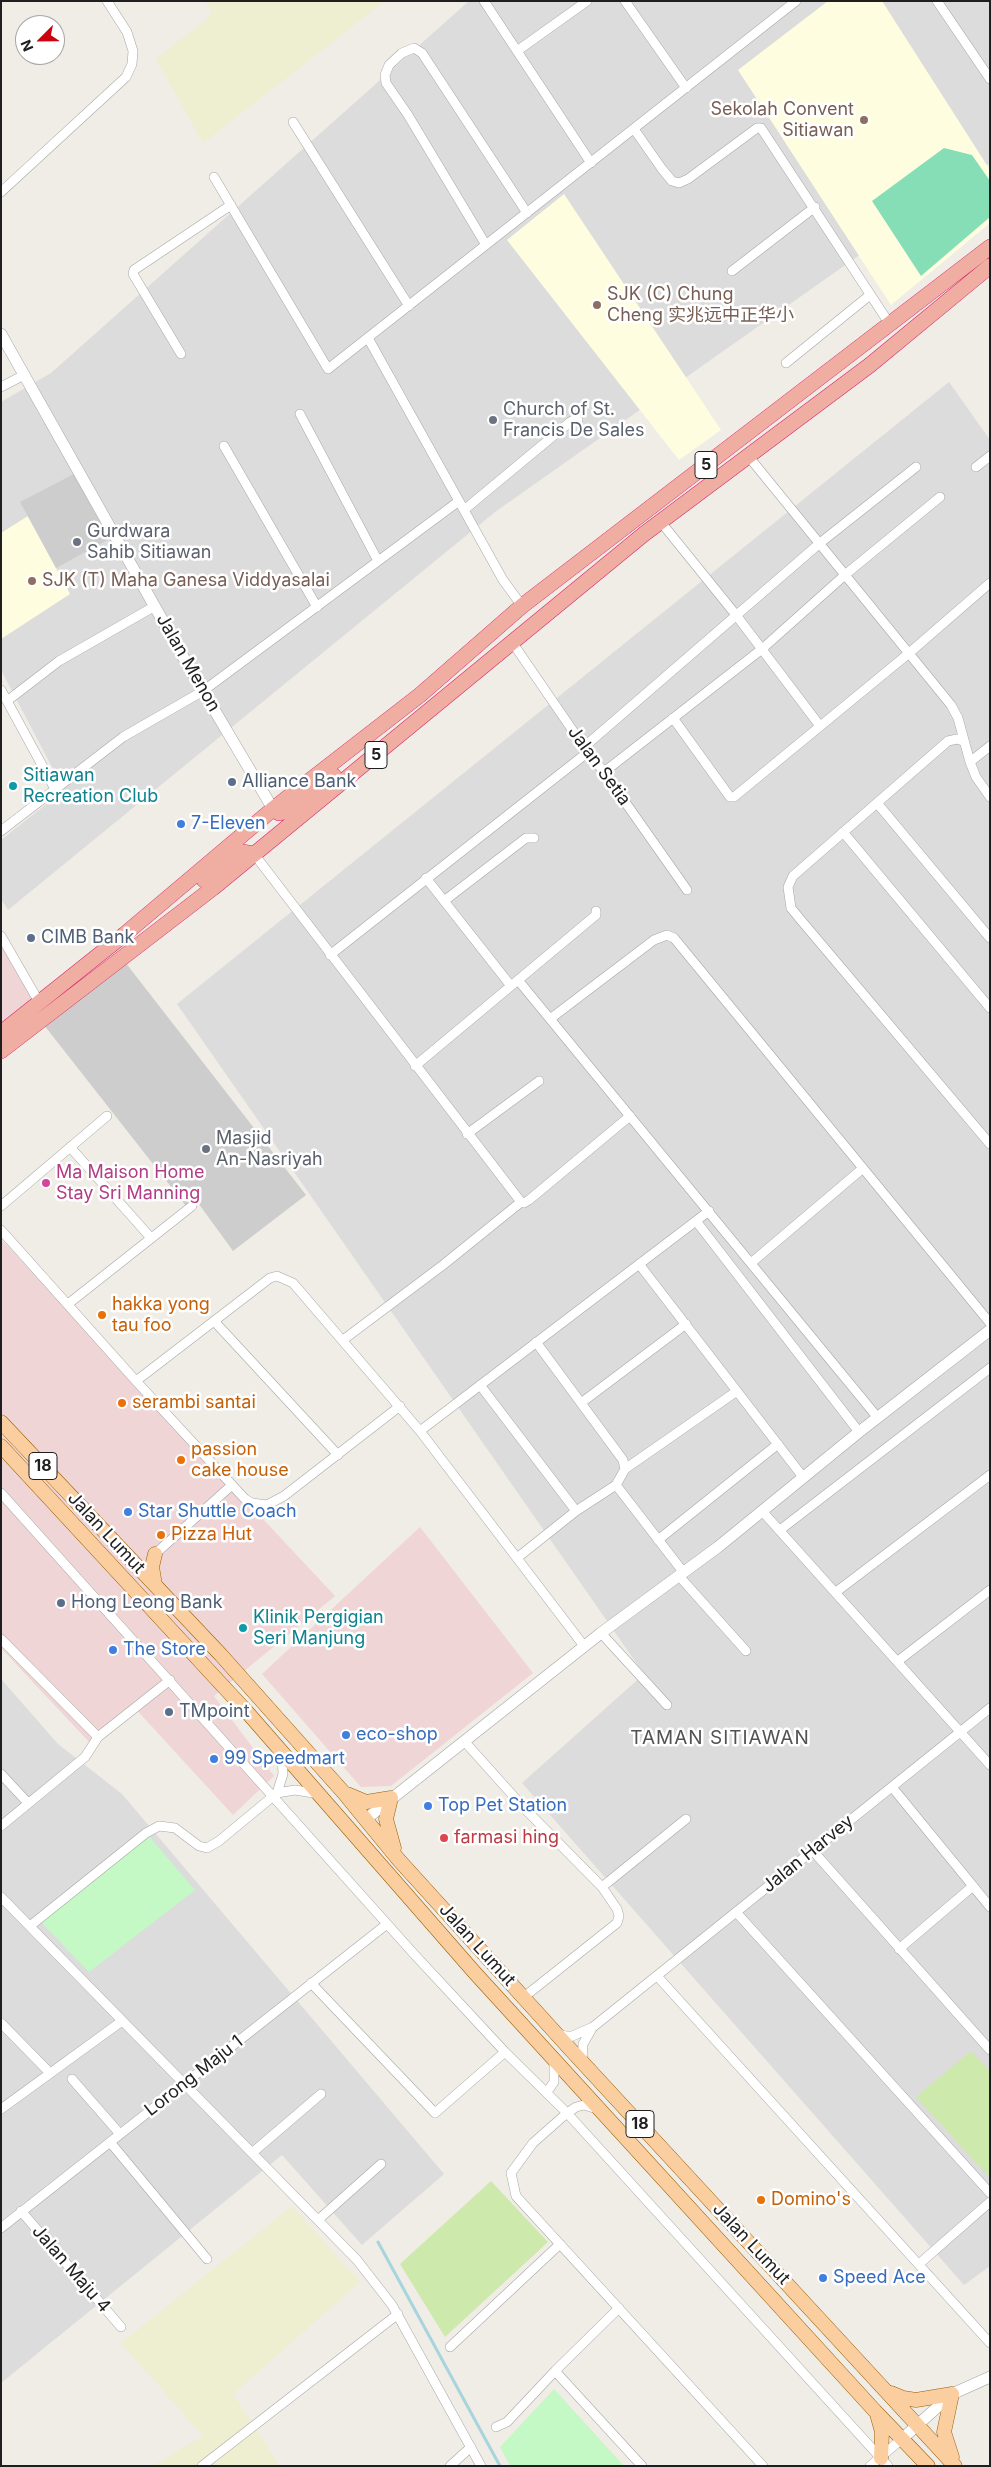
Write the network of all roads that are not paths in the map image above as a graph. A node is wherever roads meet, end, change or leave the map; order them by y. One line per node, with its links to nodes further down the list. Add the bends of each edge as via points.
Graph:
1 (107, 1): 14 (street, via 127,32 133,51 126,77)
2 (484, 1): 7 (street)
3 (587, 1): 7 (street)
4 (625, 1): 9 (street)
5 (796, 1): 9 (street)
6 (937, 1): 8 (street)
7 (517, 51): 12 (street)
8 (990, 79)
9 (686, 88): 11 (street)
10 (293, 122): 24 (street)
11 (634, 129): 12 (street); 16 (street, via 672,181 679,183 756,128 761,128)
12 (591, 163): 17 (street)
13 (214, 177): 15 (street)
14 (1, 192)
15 (231, 204): 27 (street, via 328,369); 28 (street, via 134,270 133,274)
16 (815, 207): 20 (street); 23 (street)
17 (527, 213): 18 (street); 18 (street, via 422,53 414,48 402,53 389,65 386,82)
18 (486, 245): 24 (street)
19 (990, 247): 25 (highway, 5)
20 (732, 271)
21 (988, 272): 22 (highway, 5)
22 (968, 283): 25 (highway, via 896,325); 30 (highway, 5)
23 (870, 295): 25 (street); 29 (street)
24 (409, 306): 27 (street)
25 (889, 323): 34 (highway, 5)
26 (1, 334): 31 (street, Jalan Menon)
27 (368, 338): 42 (street)
28 (181, 354)
29 (786, 363)
30 (870, 364): 34 (highway, via 840,378 784,421 777,423); 38 (highway, 5)
31 (24, 375): 32 (street); 51 (street, Jalan Menon)
32 (1, 387)
33 (300, 414): 48 (street)
34 (766, 417): 44 (highway, 5)
35 (578, 420): 43 (street, via 575,418)
36 (224, 446): 53 (street)
37 (990, 456): 40 (street)
38 (749, 457): 44 (highway, via 743,453 732,455 670,505); 45 (highway, 5); 47 (street)
39 (916, 467): 47 (street)
40 (976, 467)
41 (940, 497): 49 (street)
42 (460, 501): 43 (street); 48 (street)
43 (464, 510): 52 (street, via 503,580)
44 (647, 512): 52 (highway, 5)
45 (660, 522): 46 (highway, 5); 54 (street)
46 (644, 534): 52 (highway, via 590,569 539,609 529,611); 55 (highway, 5)
47 (820, 543): 49 (street); 54 (street)
48 (378, 561): 53 (street)
49 (846, 574): 56 (street); 57 (street)
50 (990, 583): 57 (street)
51 (155, 606): 59 (street, Jalan Menon); 61 (street, via 59,661)
52 (522, 606): 60 (highway, 5)
53 (317, 608): 59 (street)
54 (736, 615): 56 (street); 66 (street)
55 (512, 642): 60 (highway, via 501,638 497,640 446,682); 66 (street, Jalan Setia); 67 (highway, 5)
56 (762, 649): 62 (street); 63 (street)
57 (908, 654): 63 (street); 64 (street, via 951,705 958,718)
58 (1, 690): 61 (street)
59 (203, 691): 70 (street, via 123,737); 73 (street, Jalan Menon)
60 (420, 695): 73 (highway, 5)
61 (7, 701): 70 (street)
62 (673, 718): 63 (street, via 732,797); 69 (street)
63 (820, 726)
64 (963, 741): 68 (street); 72 (street, via 948,741)
65 (990, 746): 68 (street)
66 (586, 749): 69 (street, Jalan Setia); 78 (street)
67 (371, 759): 73 (highway, via 343,769 288,810 279,813); 77 (highway, 5)
68 (970, 762): 71 (street)
69 (604, 772): 79 (street, Jalan Setia)
70 (55, 789): 74 (street)
71 (990, 797)
72 (877, 804): 75 (street); 84 (street)
73 (273, 809): 82 (highway, 5)
74 (1, 832)
75 (843, 832): 88 (street); 97 (street, via 793,876 788,887 791,908)
76 (534, 838): 80 (street, via 526,838)
77 (254, 854): 82 (highway, via 242,852 235,855); 85 (street); 91 (highway, 5, via 86,988)
78 (426, 878): 80 (street); 85 (street)
79 (687, 890)
80 (444, 902): 86 (street)
81 (596, 912): 86 (street, via 596,916)
82 (125, 934): 87 (highway, 5)
83 (1, 936): 87 (street)
84 (990, 938)
85 (330, 955): 92 (street)
86 (515, 983): 89 (street); 92 (street)
87 (39, 1002): 90 (highway, 5)
88 (990, 1008)
89 (550, 1020): 95 (street); 99 (street, via 654,940 667,936 674,938)
90 (1, 1033)
91 (1, 1051)
92 (415, 1066): 96 (street)
93 (540, 1081): 96 (street)
94 (107, 1116): 98 (street)
95 (630, 1116): 100 (street, via 530,1200); 103 (street)
96 (467, 1134): 100 (street)
97 (990, 1144)
98 (70, 1147): 101 (street); 106 (street)
99 (862, 1169): 107 (street); 111 (street)
100 (521, 1202): 114 (street)
101 (1, 1206)
102 (192, 1206): 106 (street)
103 (709, 1211): 104 (street); 107 (street)
104 (696, 1221): 108 (street); 125 (street)
105 (1, 1230): 109 (street)
106 (151, 1238): 109 (street)
107 (751, 1263): 122 (street)
108 (640, 1264): 112 (street); 115 (street)
109 (68, 1304): 117 (street)
110 (214, 1321): 114 (street, via 277,1276 303,1292); 117 (street); 129 (street)
111 (990, 1323)
112 (686, 1324): 119 (street); 120 (street)
113 (990, 1330): 122 (street)
114 (343, 1340): 121 (street)
115 (536, 1342): 118 (street); 120 (street)
116 (990, 1368): 139 (street)
117 (136, 1381): 134 (street)
118 (480, 1384): 124 (street); 137 (street)
119 (737, 1390): 126 (street); 131 (street)
120 (580, 1402): 131 (street, via 623,1460)
121 (400, 1406): 124 (street); 129 (street)
122 (878, 1418): 125 (street)
123 (1, 1422): 142 (main road, Jalan Lumut / 18)
124 (420, 1431): 143 (street)
125 (859, 1432): 133 (street)
126 (778, 1444): 133 (street); 140 (street)
127 (1, 1446): 130 (main road, Jalan Lumut / 18)
128 (1, 1453): 130 (street)
129 (338, 1454): 134 (street, via 284,1496 267,1505 252,1503)
130 (15, 1461): 154 (main road, Jalan Lumut / 18)
131 (625, 1468): 135 (street)
132 (990, 1475): 147 (street)
133 (803, 1477): 138 (street)
134 (232, 1485): 141 (street)
135 (616, 1485): 137 (street); 140 (street)
136 (1, 1493): 156 (street)
137 (576, 1511): 143 (street)
138 (762, 1511): 139 (street); 144 (street)
139 (780, 1530): 147 (street)
140 (658, 1540): 144 (street)
141 (155, 1554): 142 (main road, via 140,1558); 145 (main road, via 152,1567)
142 (127, 1555): 145 (main road, Jalan Lumut / 18)
143 (517, 1558): 151 (street)
144 (681, 1575): 149 (street); 152 (street)
145 (155, 1585): 148 (main road, Jalan Lumut / 18)
146 (990, 1590): 153 (street)
147 (836, 1592): 153 (street)
148 (198, 1630): 154 (main road, via 208,1649 209,1657); 155 (main road, Jalan Lumut / 18)
149 (601, 1633): 151 (street); 157 (street)
150 (1, 1639): 161 (street)
151 (584, 1646): 162 (street)
152 (746, 1651)
153 (898, 1661): 160 (street)
154 (203, 1666): 159 (main road, Jalan Lumut / 18)
155 (239, 1675): 159 (main road, via 233,1685 234,1691); 167 (main road, Jalan Lumut / 18)
156 (170, 1680): 161 (street); 168 (street)
157 (667, 1705)
158 (990, 1708): 160 (street, Jalan Harvey)
159 (247, 1712): 163 (main road, Jalan Lumut / 18)
160 (960, 1732): 164 (street); 166 (street, Jalan Harvey)
161 (98, 1737): 171 (street, via 85,1757)
162 (464, 1741): 170 (street); 180 (street)
163 (281, 1751): 168 (street, via 283,1774); 169 (main road, Jalan Lumut / 18)
164 (990, 1765)
165 (1, 1774): 171 (street)
166 (892, 1787): 176 (street, Jalan Harvey); 179 (street)
167 (344, 1793): 170 (main road, via 366,1802); 173 (main road, Jalan Lumut / 18)
168 (275, 1794): 169 (street, via 295,1790); 184 (street); 185 (street, via 237,1828 207,1848 167,1826 159,1826 146,1833)
169 (320, 1794): 172 (main road, Jalan Lumut / 18)
170 (391, 1798): 173 (street); 178 (main road, via 387,1828)
171 (28, 1803): 175 (street)
172 (329, 1807): 173 (main road, via 353,1819); 177 (main road, Jalan Lumut / 18)
173 (366, 1819): 177 (main road, via 364,1837); 178 (main road, Jalan Lumut / 18)
174 (686, 1819): 180 (street)
175 (1, 1826)
176 (812, 1851): 183 (street, Jalan Harvey); 186 (street)
177 (372, 1858): 196 (main road, Jalan Lumut / 18)
178 (398, 1859): 189 (main road, Jalan Lumut / 18)
179 (973, 1886): 182 (street); 186 (street)
180 (602, 1887): 189 (street, via 618,1909 620,1916 617,1922)
181 (1, 1897): 185 (street)
182 (990, 1907)
183 (736, 1912): 187 (street, Jalan Harvey); 210 (street)
184 (387, 1924): 188 (street, Lorong Maju 1); 195 (street)
185 (30, 1926): 190 (street)
186 (900, 1949): 194 (street)
187 (657, 1976): 192 (street, Jalan Harvey); 217 (street)
188 (311, 1984): 195 (street, via 435,2113); 200 (street, Lorong Maju 1)
189 (524, 1997): 193 (main road, Jalan Lumut / 18)
190 (122, 2021): 198 (street); 200 (street)
191 (1, 2023): 198 (street)
192 (593, 2027): 193 (street, via 570,2037); 197 (street, via 583,2044)
193 (557, 2034): 197 (main road, Jalan Lumut / 18)
194 (990, 2050)
195 (505, 2052): 201 (street)
196 (554, 2058): 201 (street, via 554,2082); 204 (main road, Jalan Lumut / 18)
197 (582, 2062): 225 (main road, Jalan Lumut / 18)
198 (50, 2073): 203 (street)
199 (72, 2079): 206 (street)
200 (184, 2084): 206 (street, Lorong Maju 1); 208 (street)
201 (547, 2092): 205 (street)
202 (321, 2094): 208 (street)
203 (1, 2109)
204 (601, 2110): 205 (street, via 584,2105); 227 (main road, Jalan Lumut / 18)
205 (567, 2113): 215 (street, via 534,2143 511,2173 516,2196); 232 (street)
206 (120, 2134): 207 (street, Lorong Maju 1)
207 (110, 2142): 212 (street, Lorong Maju 1); 216 (street)
208 (252, 2153): 213 (street)
209 (381, 2164): 213 (street)
210 (990, 2193)
211 (990, 2202): 217 (street)
212 (21, 2211): 214 (street, Lorong Maju 1); 220 (street, Jalan Maju 4)
213 (318, 2220): 219 (street, via 357,2260)
214 (1, 2228)
215 (560, 2244): 218 (street); 222 (street)
216 (207, 2259)
217 (919, 2264): 221 (street)
218 (619, 2308): 223 (street); 237 (street)
219 (398, 2314): 231 (street); 233 (street)
220 (121, 2327)
221 (990, 2343)
222 (450, 2347)
223 (555, 2371): 229 (street, via 507,2422); 236 (street)
224 (990, 2377): 226 (street)
225 (888, 2392): 226 (main road, via 916,2400); 228 (main road, Jalan Lumut / 18)
226 (952, 2394): 228 (street); 239 (main road, via 944,2432)
227 (875, 2412): 230 (main road, Jalan Lumut / 18); 232 (main road, via 882,2432)
228 (919, 2425): 230 (street); 239 (main road, Jalan Lumut / 18)
229 (496, 2427)
230 (902, 2438): 232 (street); 238 (main road, Jalan Lumut / 18)
231 (471, 2447): 234 (street); 235 (street)
232 (880, 2463)
233 (202, 2466)
234 (450, 2466)
235 (481, 2466)
236 (642, 2466)
237 (763, 2466)
238 (928, 2466)
239 (956, 2466)

